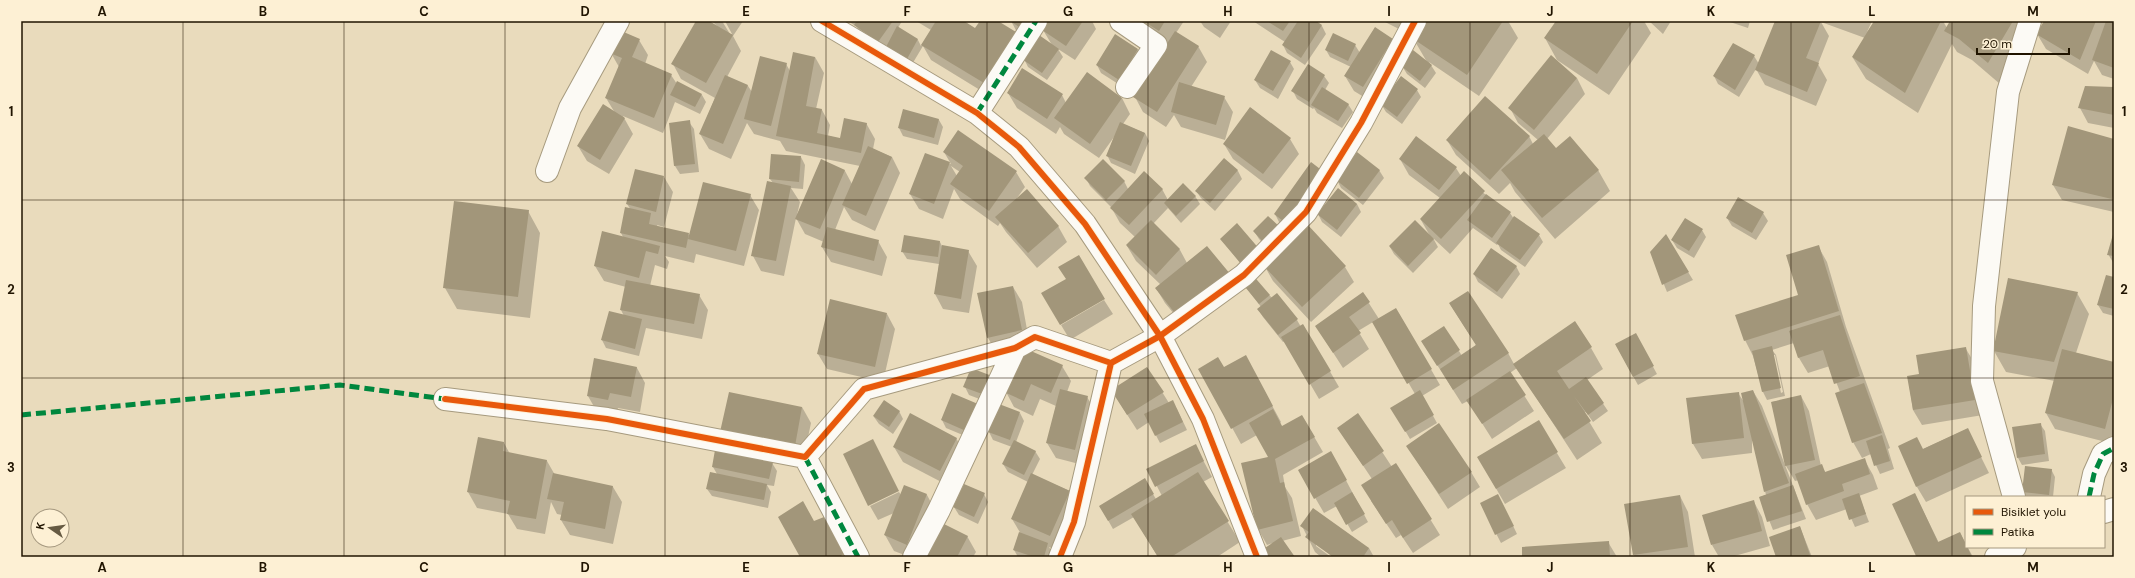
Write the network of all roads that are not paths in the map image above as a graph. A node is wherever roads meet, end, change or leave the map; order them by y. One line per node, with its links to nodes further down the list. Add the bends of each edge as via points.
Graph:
1 (618, 21): 9 (street, via 570,108)
2 (822, 21): 8 (street)
3 (1036, 21): 8 (street)
4 (1121, 21): 7 (street, via 1156,45)
5 (1415, 21): 10 (street, via 1361,123 1306,212 1244,275)
6 (2030, 21): 16 (street, via 2008,92 1984,306 1982,381)
7 (1127, 88)
8 (977, 114): 10 (street, via 1020,147 1085,224)
9 (547, 171)
10 (1160, 336): 12 (street); 22 (street, via 1203,419)
11 (1015, 348): 12 (street, via 1035,336); 15 (street, via 864,389); 20 (street, via 939,510)
12 (1111, 363): 21 (street, via 1074,522)
13 (445, 399): 15 (street, via 607,419)
14 (2114, 448): 17 (street, via 2103,454 2094,474)
15 (805, 456): 19 (street)
16 (2014, 496)
17 (2089, 496)
18 (2013, 548): 23 (street)
19 (856, 556)
20 (914, 557)
21 (1060, 557)
22 (1257, 557)
23 (1996, 557)

